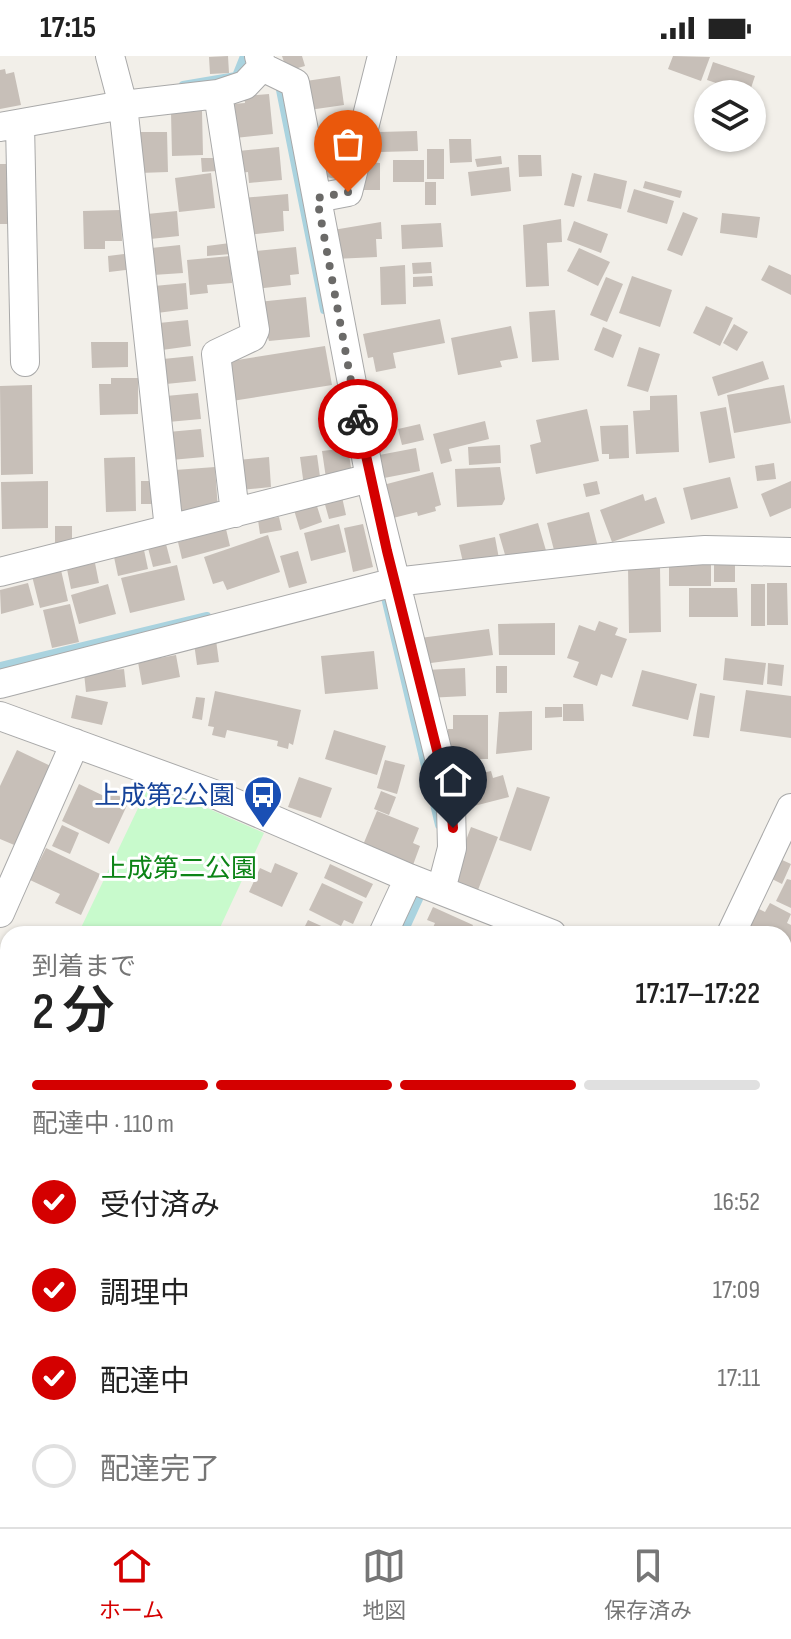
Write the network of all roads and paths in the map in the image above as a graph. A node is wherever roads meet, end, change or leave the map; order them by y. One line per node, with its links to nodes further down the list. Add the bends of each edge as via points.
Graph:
1 (110, 56): 5 (street)
2 (382, 56): 7 (street, via 348,192)
3 (270, 69): 4 (street); 7 (street, via 295,83)
4 (218, 94): 5 (street); 10 (street, via 255,330 252,337 216,354)
5 (121, 98): 6 (street); 11 (street)
6 (10, 126): 8 (street)
7 (317, 198): 9 (street)
8 (25, 362)
9 (363, 480): 10 (street); 14 (street)
10 (235, 513): 11 (street)
11 (169, 529): 13 (street)
12 (791, 552): 14 (street, via 705,550 621,556)
13 (0, 572)
14 (386, 585): 15 (street); 19 (street, via 451,806 452,848)
15 (0, 684)
16 (0, 716): 17 (street)
17 (75, 743): 19 (street, via 214,794); 20 (street)
18 (791, 808): 23 (street)
19 (426, 884): 21 (street); 22 (street)
20 (0, 913)
21 (390, 926)
22 (532, 926)
23 (735, 926)

